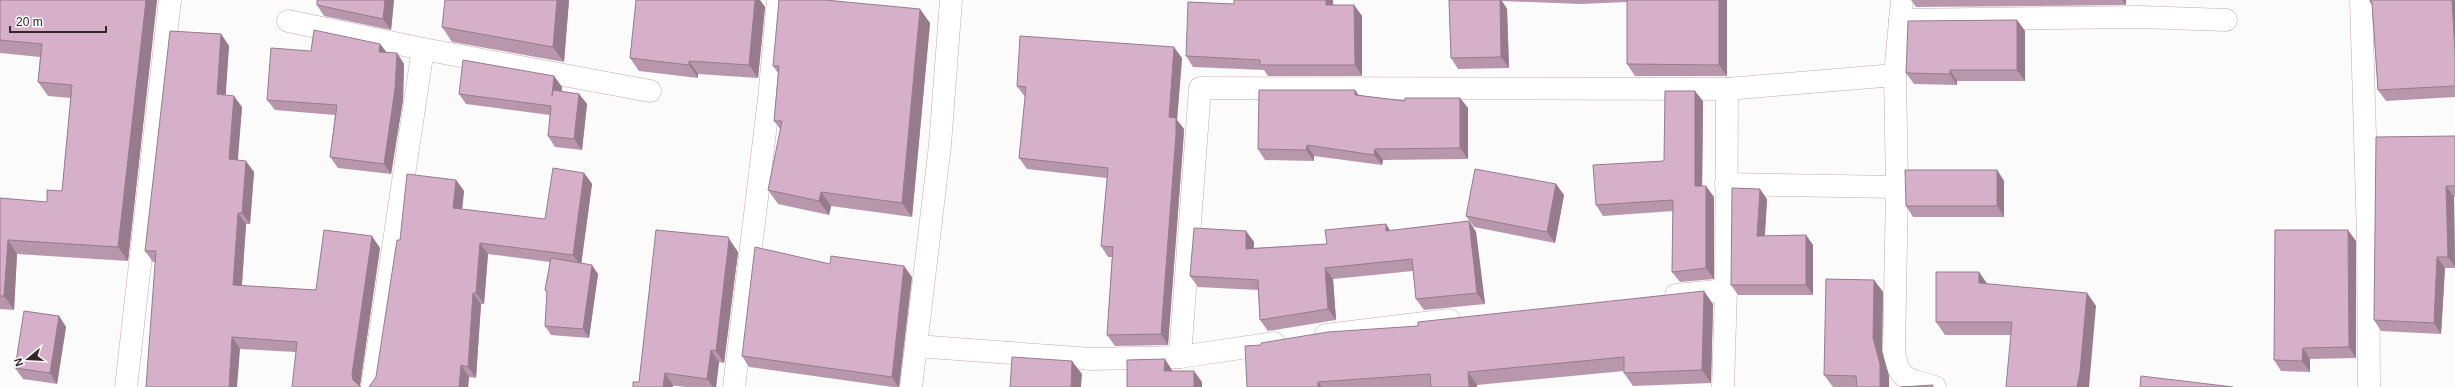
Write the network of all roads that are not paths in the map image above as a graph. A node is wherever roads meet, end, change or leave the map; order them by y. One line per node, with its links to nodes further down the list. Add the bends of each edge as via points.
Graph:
1 (170, 0): 20 (street)
2 (778, 0): 22 (street, via 769,99)
3 (951, 0): 18 (street, via 940,146)
4 (2361, 0): 26 (street, via 2368,238)
5 (2140, 9): 6 (street); 7 (street)
6 (1901, 10): 10 (street)
7 (2226, 20)
8 (288, 21): 9 (street)
9 (423, 49): 12 (street); 21 (street)
10 (1895, 75): 11 (street); 14 (street)
11 (1727, 89): 13 (street); 19 (street, via 1200,88)
12 (650, 91)
13 (1726, 184): 14 (street); 15 (street)
14 (1897, 187): 25 (street, via 1894,351 1896,368 1904,376)
15 (1726, 290): 16 (street); 24 (street)
16 (1655, 298)
17 (1465, 318): 19 (street, via 1302,338)
18 (916, 346): 19 (street, via 1091,359); 23 (street)
19 (1180, 357)
20 (126, 387)
21 (372, 387)
22 (734, 387)
23 (911, 387)
24 (1723, 387)
25 (1935, 387)
26 (2368, 387)

